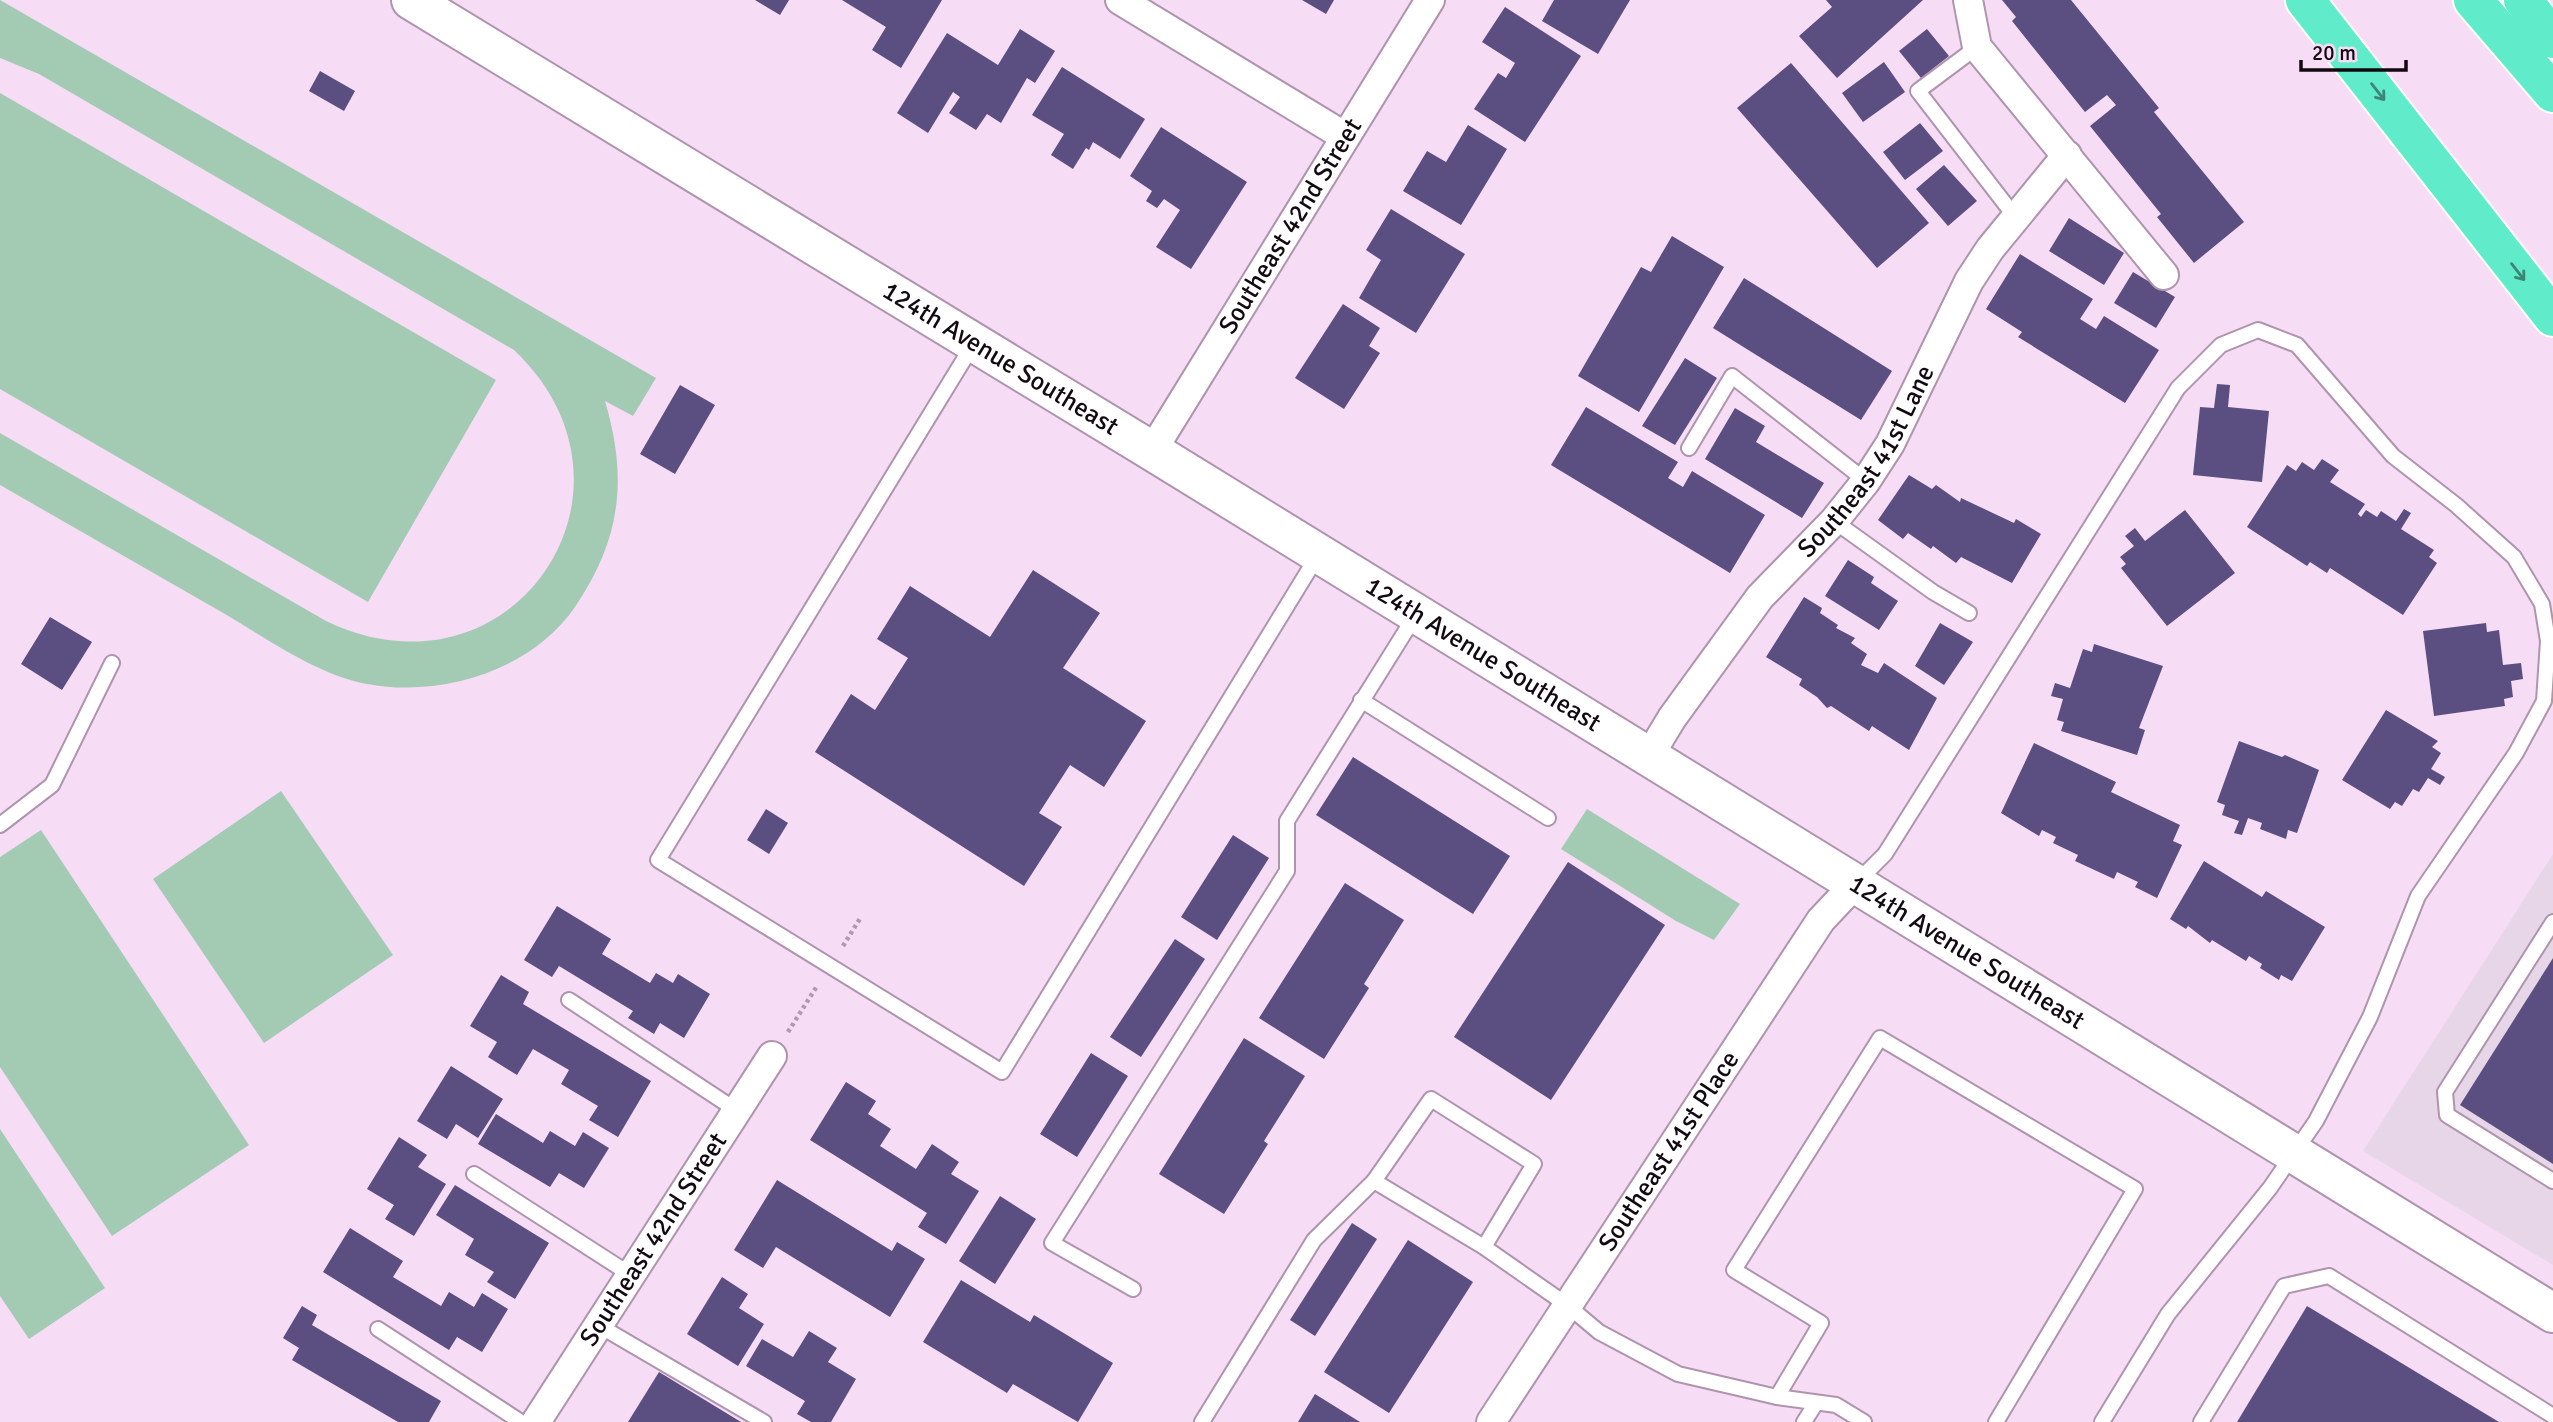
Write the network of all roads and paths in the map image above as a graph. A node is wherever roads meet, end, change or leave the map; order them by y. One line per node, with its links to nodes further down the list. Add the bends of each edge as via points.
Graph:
1 (411, 0): 16 (street, 124th Avenue Southeast)
2 (1120, 0): 11 (street)
3 (1430, 0): 11 (street, Southeast 42nd Street)
4 (1968, 0): 9 (street)
5 (2305, 0): 15 (highway, one-way to 15)
6 (2473, 0): 10 (highway)
7 (2523, 0): 8 (highway)
8 (2553, 39)
9 (1977, 47): 12 (street); 13 (lane, via 1918,91)
10 (2553, 93)
11 (1344, 136): 18 (street, Southeast 42nd Street)
12 (2067, 155): 13 (street, Southeast 41st Lane); 14 (street)
13 (2016, 218): 19 (street, Southeast 41st Lane, via 1969,281 1890,444)
14 (2164, 275)
15 (2553, 317)
16 (974, 343): 18 (street, 124th Avenue Southeast); 21 (lane, via 658,860 1002,1072)
17 (1689, 448): 19 (lane, via 1732,376)
18 (1152, 451): 21 (street, 124th Avenue Southeast)
19 (1866, 481): 20 (street, Southeast 41st Lane)
20 (1834, 521): 22 (lane); 26 (street, Southeast 41st Lane, via 1760,597)
21 (1318, 555): 23 (street, 124th Avenue Southeast)
22 (1969, 613)
23 (1415, 615): 25 (lane); 26 (street, 124th Avenue Southeast)
24 (112, 663): 28 (lane, via 52,785)
25 (1362, 700): 27 (lane); 40 (lane, via 1287,821 1287,871 1052,1243)
26 (1649, 756): 29 (street, 124th Avenue Southeast)
27 (1548, 818)
28 (0, 825)
29 (1854, 885): 34 (street, 124th Avenue Southeast); 34 (lane, via 1885,854 2178,388 2221,345 2258,330 2297,345 2393,456 2514,557 2542,604 2548,641 2544,701 2516,753 2418,896 2370,1017); 41 (street, Southeast 41st Place, via 1821,920)
30 (2553, 922): 37 (lane, via 2445,1092 2447,1115)
31 (569, 1000): 33 (lane)
32 (772, 1056): 33 (street, Southeast 42nd Street)
33 (736, 1110): 39 (street, Southeast 42nd Street)
34 (2295, 1153): 42 (street, 124th Avenue Southeast); 56 (lane, via 2168,1314)
35 (474, 1174): 39 (lane)
36 (1374, 1181): 38 (lane); 38 (lane, via 1431,1099 1534,1164); 51 (lane, via 1314,1240)
37 (2553, 1181)
38 (1485, 1247): 41 (lane)
39 (631, 1275): 43 (street, Southeast 42nd Street)
40 (1133, 1289)
41 (1567, 1305): 45 (lane, via 1605,1336 1678,1374); 52 (street, Southeast 41st Place)
42 (2553, 1313)
43 (598, 1325): 49 (street, Southeast 42nd Street); 50 (lane)
44 (378, 1329): 48 (lane)
45 (1777, 1397): 46 (lane); 55 (lane, via 1821,1323 1734,1269 1880,1038 2135,1189)
46 (1816, 1403): 53 (lane); 54 (lane, via 1836,1405)
47 (2553, 1416): 57 (lane, via 2329,1276 2284,1286)
48 (520, 1422)
49 (536, 1422)
50 (764, 1422)
51 (1202, 1422)
52 (1490, 1422)
53 (1804, 1422)
54 (1864, 1422)
55 (1996, 1422)
56 (2102, 1422)
57 (2202, 1422)

